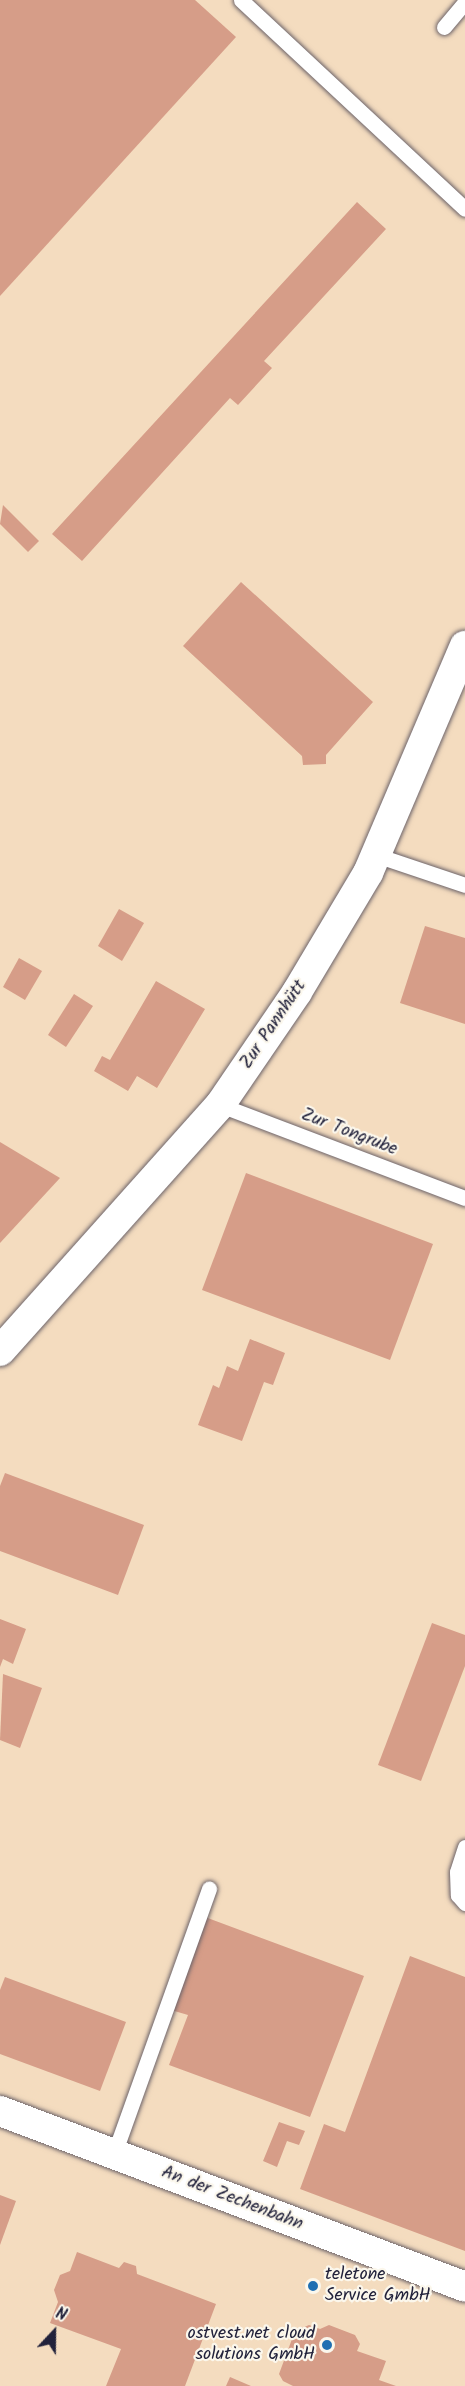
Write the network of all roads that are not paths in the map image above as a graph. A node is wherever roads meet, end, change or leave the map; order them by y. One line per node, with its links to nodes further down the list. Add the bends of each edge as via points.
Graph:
1 (241, 0): 4 (lane)
2 (465, 2): 3 (lane)
3 (444, 27)
4 (465, 209)
5 (465, 645): 6 (street, Zur Pannhütt)
6 (376, 855): 7 (lane); 8 (street, Zur Pannhütt, via 297,992)
7 (465, 885)
8 (220, 1105): 9 (lane, Zur Tongrube); 10 (street, Zur Pannhütt)
9 (465, 1198)
10 (0, 1351)
11 (465, 1847): 13 (lane, via 457,1872 458,1895)
12 (209, 1888): 15 (lane)
13 (465, 1903)
14 (0, 2111): 15 (street, An der Zechenbahn)
15 (114, 2154): 16 (street, An der Zechenbahn)
16 (465, 2287)

